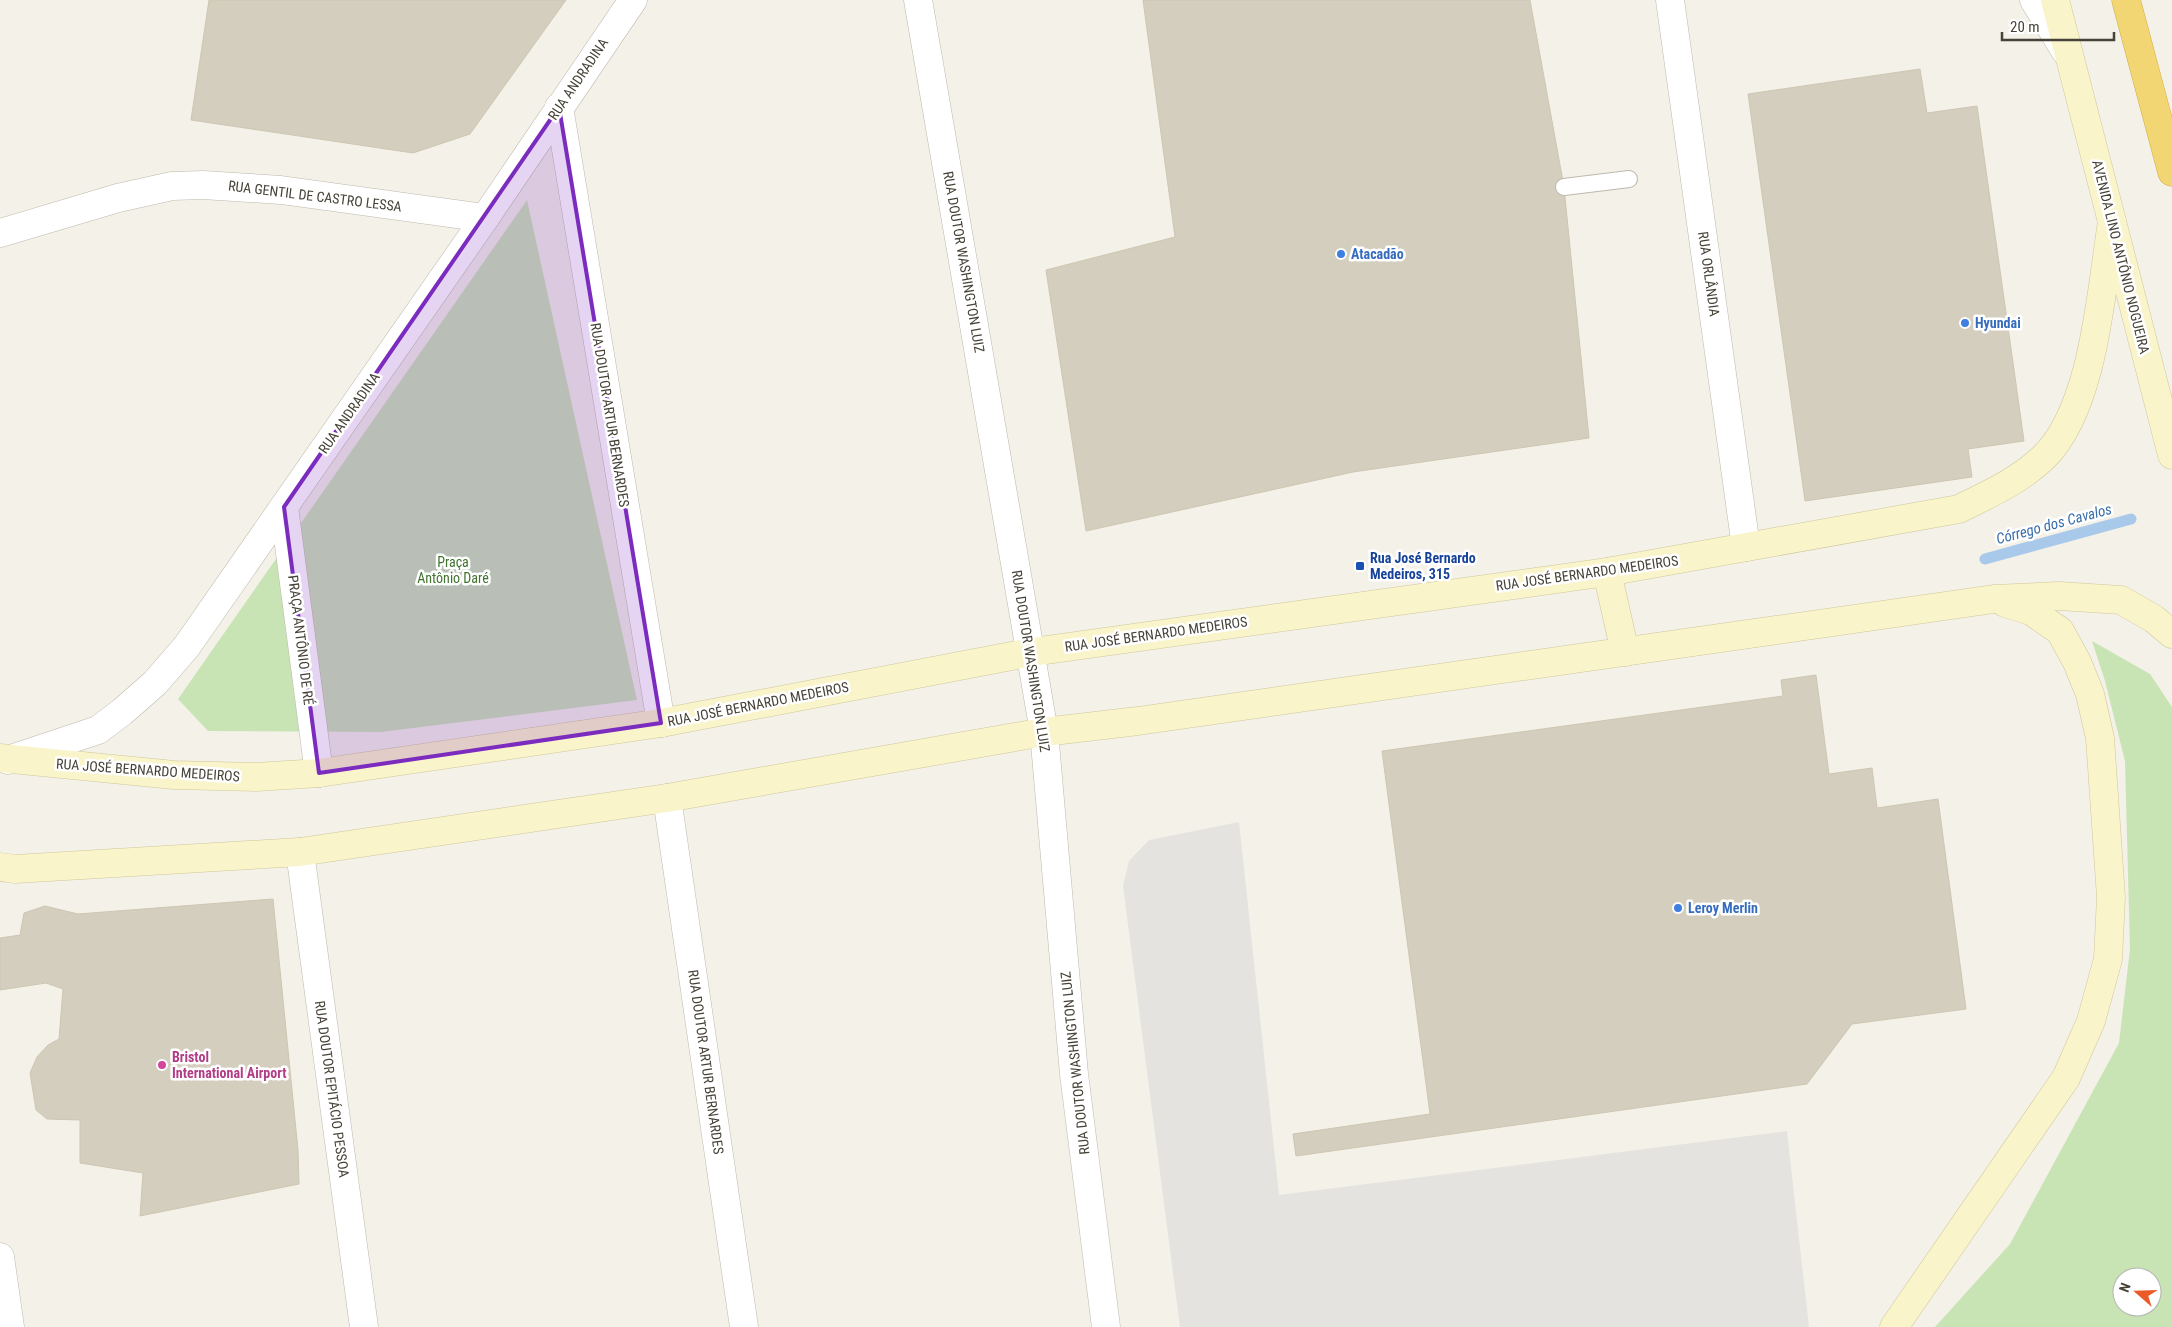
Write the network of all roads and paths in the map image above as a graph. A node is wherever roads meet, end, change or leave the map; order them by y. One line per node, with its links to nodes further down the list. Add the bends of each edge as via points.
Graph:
1 (633, 0): 8 (street, RUA ANDRADINA)
2 (918, 0): 21 (street, RUA DOUTOR WASHINGTON LUIZ)
3 (1670, 0): 17 (street, RUA ORLÂNDIA)
4 (2034, 0): 7 (street, AVENIDA LINO ANTÔNIO NOGUEIRA)
5 (2055, 0): 7 (main road, AVENIDA LINO ANTÔNIO NOGUEIRA)
6 (2126, 0): 9 (highway)
7 (2071, 60): 13 (main road, AVENIDA LINO ANTÔNIO NOGUEIRA)
8 (560, 107): 12 (street, RUA ANDRADINA); 23 (street, RUA DOUTOR ARTUR BERNARDES)
9 (2172, 172)
10 (1628, 179): 11 (lane)
11 (1564, 187)
12 (485, 218): 14 (street, RUA GENTIL DE CASTRO LESSA, via 281,190 203,185 172,186 118,198); 16 (street, RUA ANDRADINA)
13 (2112, 222): 15 (main road, AVENIDA LINO ANTÔNIO NOGUEIRA); 17 (main road, RUA JOSÉ BERNARDO MEDEIROS, via 2082,394 2065,429 2044,457 2007,486 1959,509)
14 (0, 233)
15 (2172, 455)
16 (284, 507): 25 (street, RUA ANDRADINA, via 187,646 155,683 98,730); 26 (street, PRAÇA ANTÔNIO DE RÉ)
17 (1746, 547): 18 (main road, RUA JOSÉ BERNARDO MEDEIROS)
18 (1607, 572): 21 (main road, RUA JOSÉ BERNARDO MEDEIROS); 22 (main road)
19 (1994, 599): 20 (main road, via 2059,596 2121,600); 22 (main road); 35 (main road, via 2031,611 2060,631 2090,694 2100,738 2110,878 2108,959 2091,1021 2066,1078)
20 (2172, 634)
21 (1032, 652): 23 (main road, RUA JOSÉ BERNARDO MEDEIROS); 24 (street, RUA DOUTOR WASHINGTON LUIZ)
22 (1625, 652): 24 (main road)
23 (661, 723): 26 (main road, RUA JOSÉ BERNARDO MEDEIROS)
24 (1044, 732): 27 (main road); 34 (street, RUA DOUTOR WASHINGTON LUIZ, via 1074,1074)
25 (3, 765): 26 (main road, RUA JOSÉ BERNARDO MEDEIROS, via 174,775 256,777)
26 (319, 774)
27 (667, 798): 28 (main road); 33 (street, RUA DOUTOR ARTUR BERNARDES)
28 (300, 852): 29 (main road); 32 (street, RUA DOUTOR EPITÁCIO PESSOA)
29 (4, 867)
30 (0, 1257): 31 (street)
31 (10, 1327)
32 (364, 1327)
33 (744, 1327)
34 (1106, 1327)
35 (1894, 1327)

